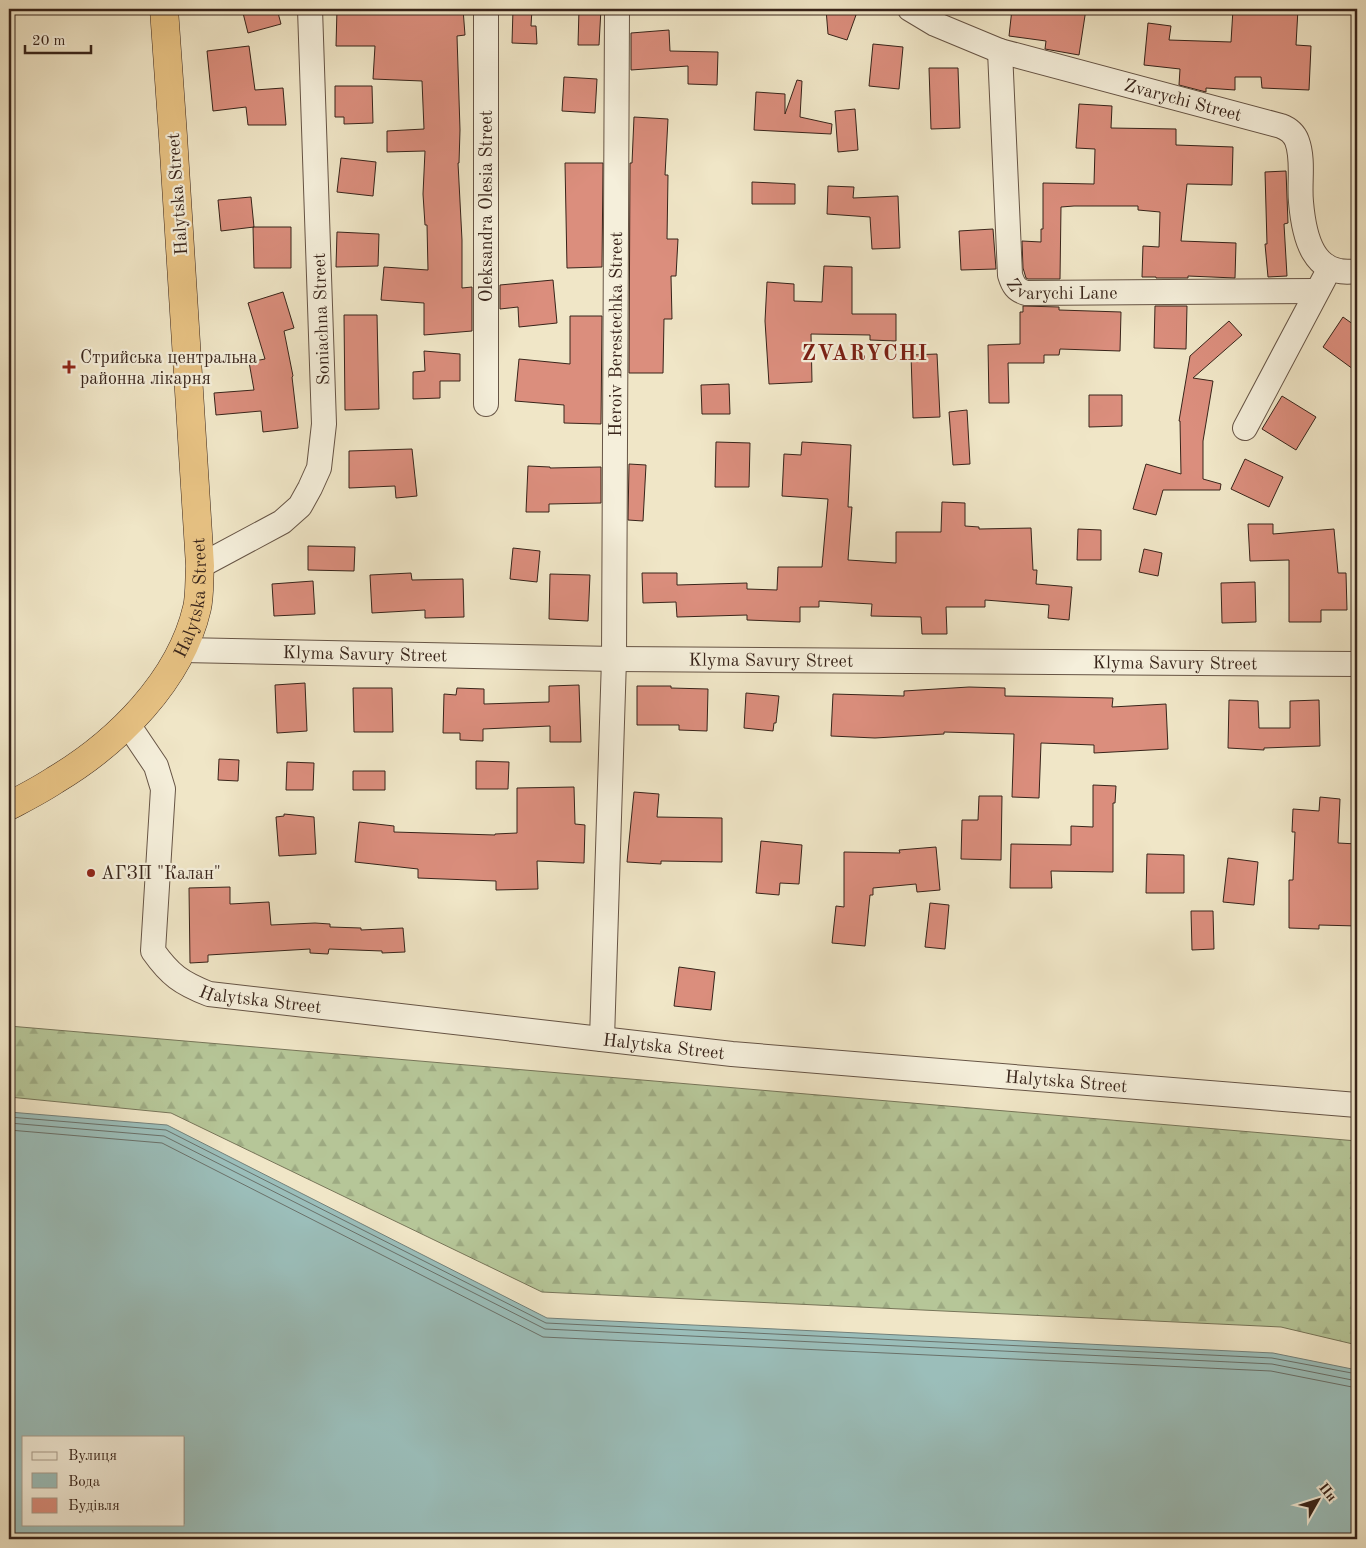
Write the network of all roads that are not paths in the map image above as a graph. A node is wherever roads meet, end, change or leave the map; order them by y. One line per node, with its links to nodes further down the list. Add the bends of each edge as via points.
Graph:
1 (164, 9): 12 (highway, Halytska Street)
2 (310, 9): 12 (street, Soniachna Street, via 324,424 319,468 300,506 282,522)
3 (486, 9): 10 (street, Oleksandra Olesia Street)
4 (617, 9): 14 (street, Heroiv Berestechka Street)
5 (910, 9): 6 (street, Zvarychi Street)
6 (1000, 52): 7 (street, Zvarychi Street, via 1290,129 1298,142 1306,234 1320,262); 9 (street, Zvarychi Lane, via 1010,275 1018,290 1026,293)
7 (1330, 269): 8 (street); 9 (street)
8 (1357, 271)
9 (1316, 291): 11 (street)
10 (486, 404)
11 (1245, 428)
12 (200, 566): 13 (highway, Halytska Street, via 197,607)
13 (183, 650): 14 (street, Klyma Savury Street); 16 (highway, Halytska Street, via 156,692)
14 (614, 659): 15 (street, Klyma Savury Street); 18 (street, Heroiv Berestechka Street)
15 (1357, 664)
16 (127, 723): 17 (highway, via 94,754); 18 (street, Halytska Street, via 156,766 162,789 153,951 166,969 186,985 209,994)
17 (9, 806)
18 (602, 1039): 19 (street, Halytska Street, via 732,1054)
19 (1357, 1105)

